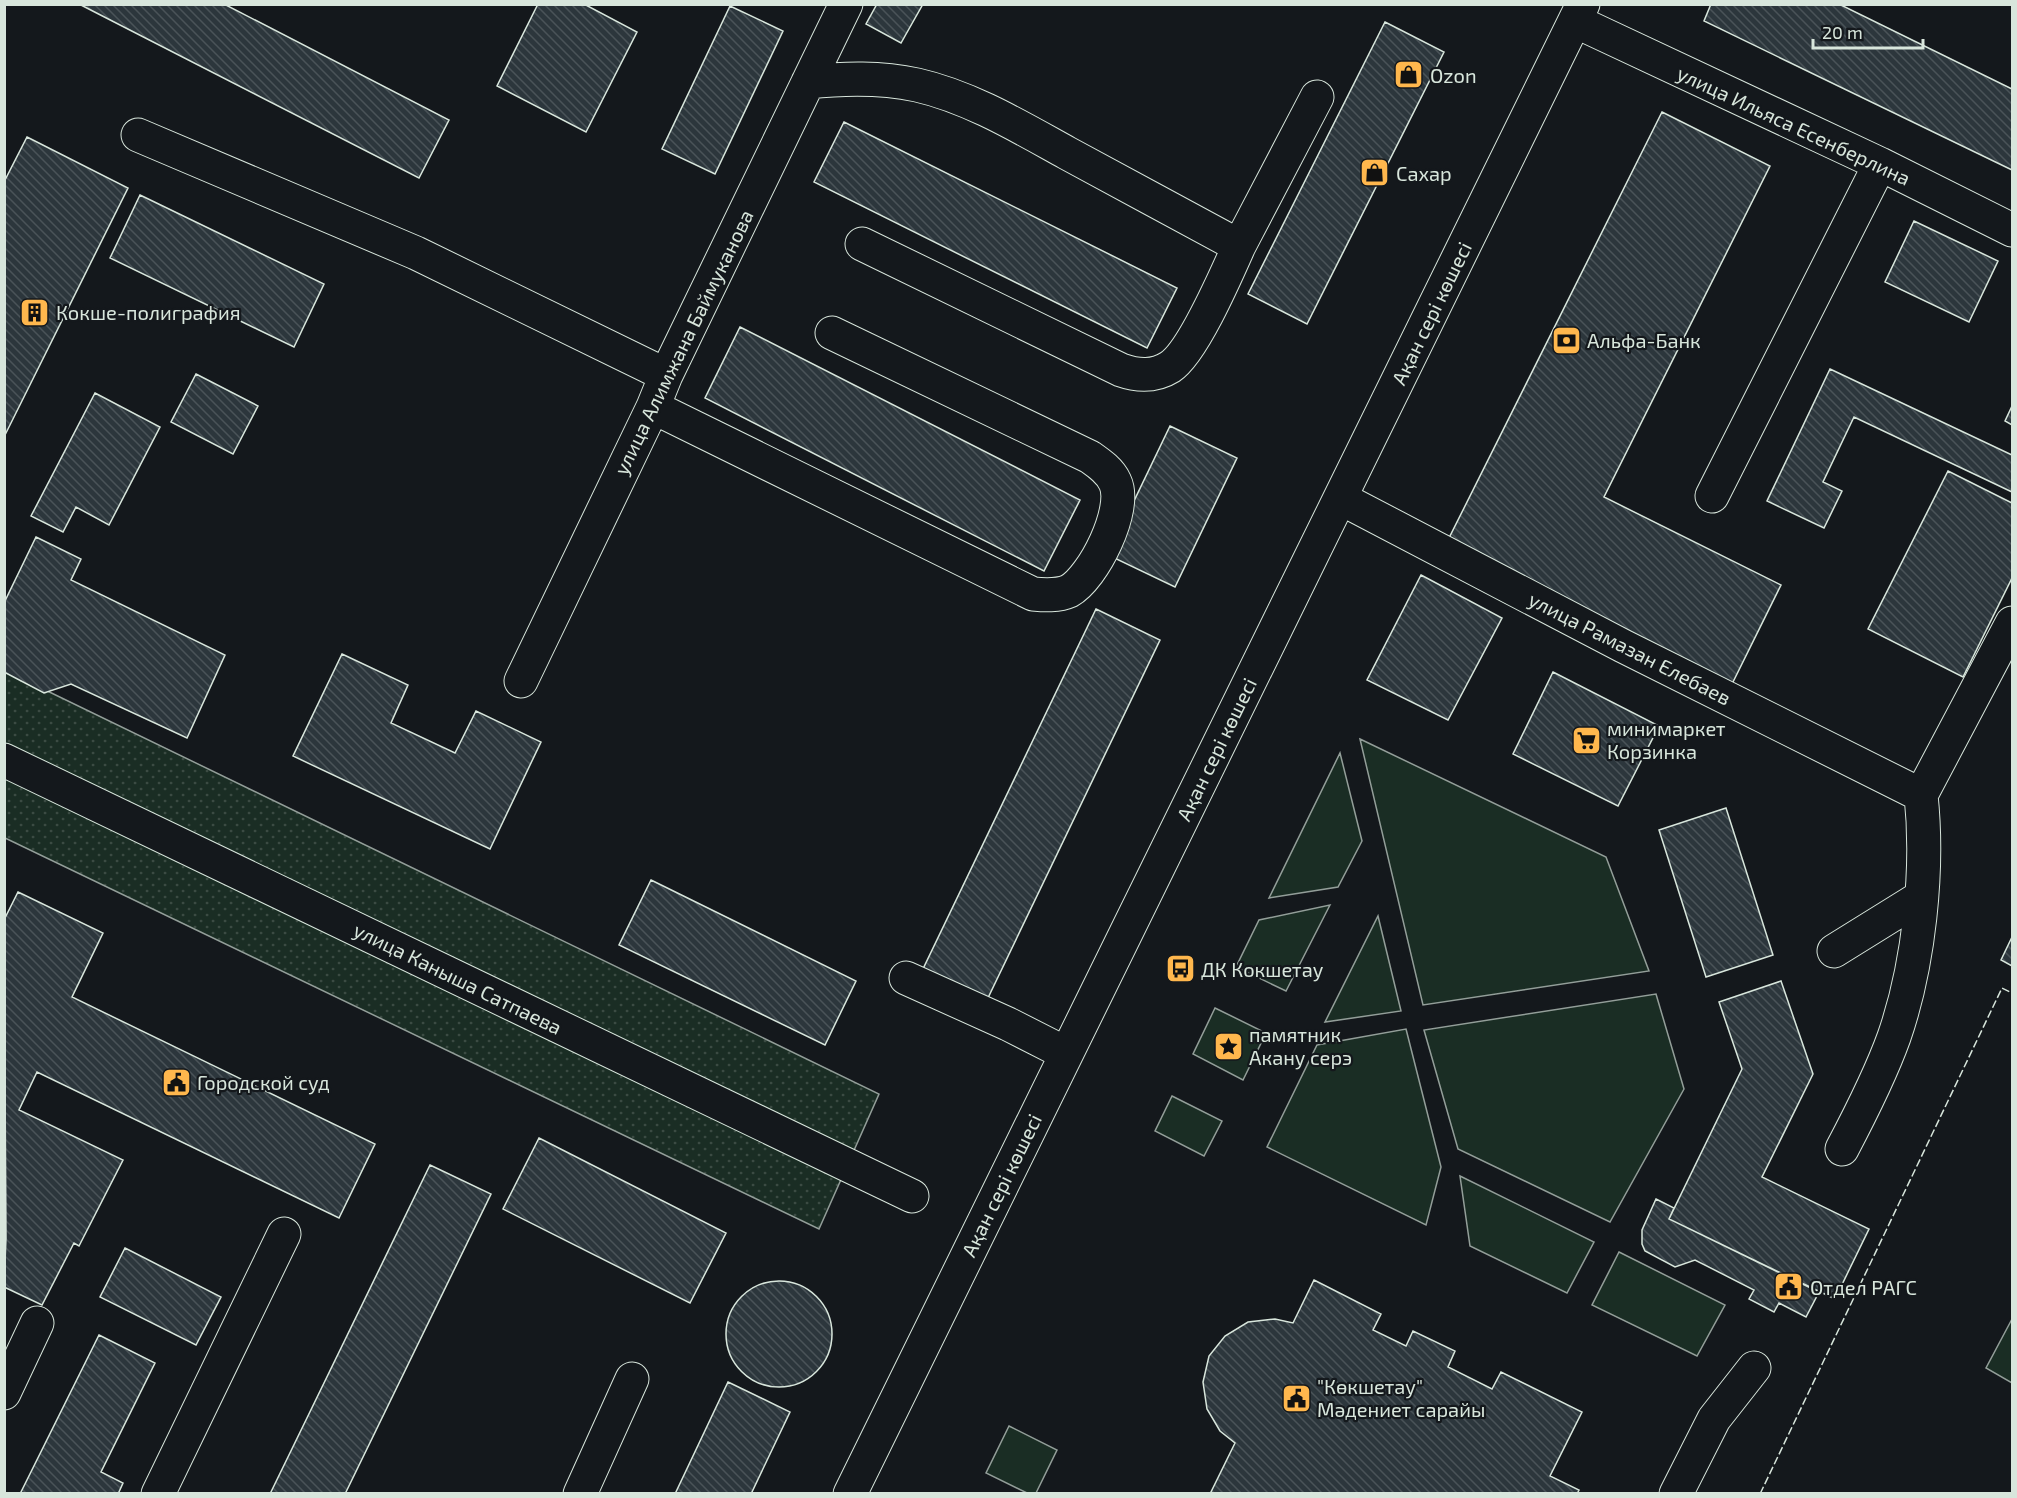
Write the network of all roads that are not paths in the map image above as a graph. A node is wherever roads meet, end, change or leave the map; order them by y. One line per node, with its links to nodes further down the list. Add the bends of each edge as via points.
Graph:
1 (846, 4): 3 (street, улица Алимжана Баймуканова)
2 (1579, 13): 6 (street, улица Ильяса Есенберлина); 14 (street, Ақан сері көшесі)
3 (808, 82): 9 (street, via 879,79 918,85 958,98); 11 (street, улица Алимжана Баймуканова)
4 (1317, 97): 9 (street)
5 (138, 135): 11 (street, via 416,253)
6 (1880, 164): 7 (street, улица Ильяса Есенберлина); 13 (street)
7 (2013, 230)
8 (861, 244): 9 (street, via 1136,375 1153,374 1179,359)
9 (1239, 246)
10 (832, 333): 12 (street, via 1090,457 1105,468 1116,483 1119,500 1114,521 1082,581 1067,592 1033,594)
11 (666, 375): 12 (street, улица Алимжана Баймуканова)
12 (653, 407): 16 (street, улица Алимжана Баймуканова)
13 (1712, 496)
14 (1340, 498): 18 (street, улица Рамазан Елебаев, via 1623,646); 22 (street, Ақан сері көшесі)
15 (2013, 623): 18 (street)
16 (521, 681)
17 (4, 760): 24 (street, улица Каныша Сатпаева)
18 (1922, 795): 19 (street, via 1925,833)
19 (1921, 897): 20 (street); 23 (street, via 1912,969 1894,1037)
20 (1834, 951)
21 (906, 978): 22 (street)
22 (1065, 1053): 32 (street, Ақан сері көшесі)
23 (1842, 1149)
24 (912, 1196)
25 (284, 1234): 30 (street)
26 (37, 1323): 29 (street)
27 (1754, 1368): 33 (street, via 1714,1419)
28 (632, 1379): 31 (street)
29 (4, 1393)
30 (158, 1494)
31 (580, 1494)
32 (850, 1494)
33 (1676, 1494)

